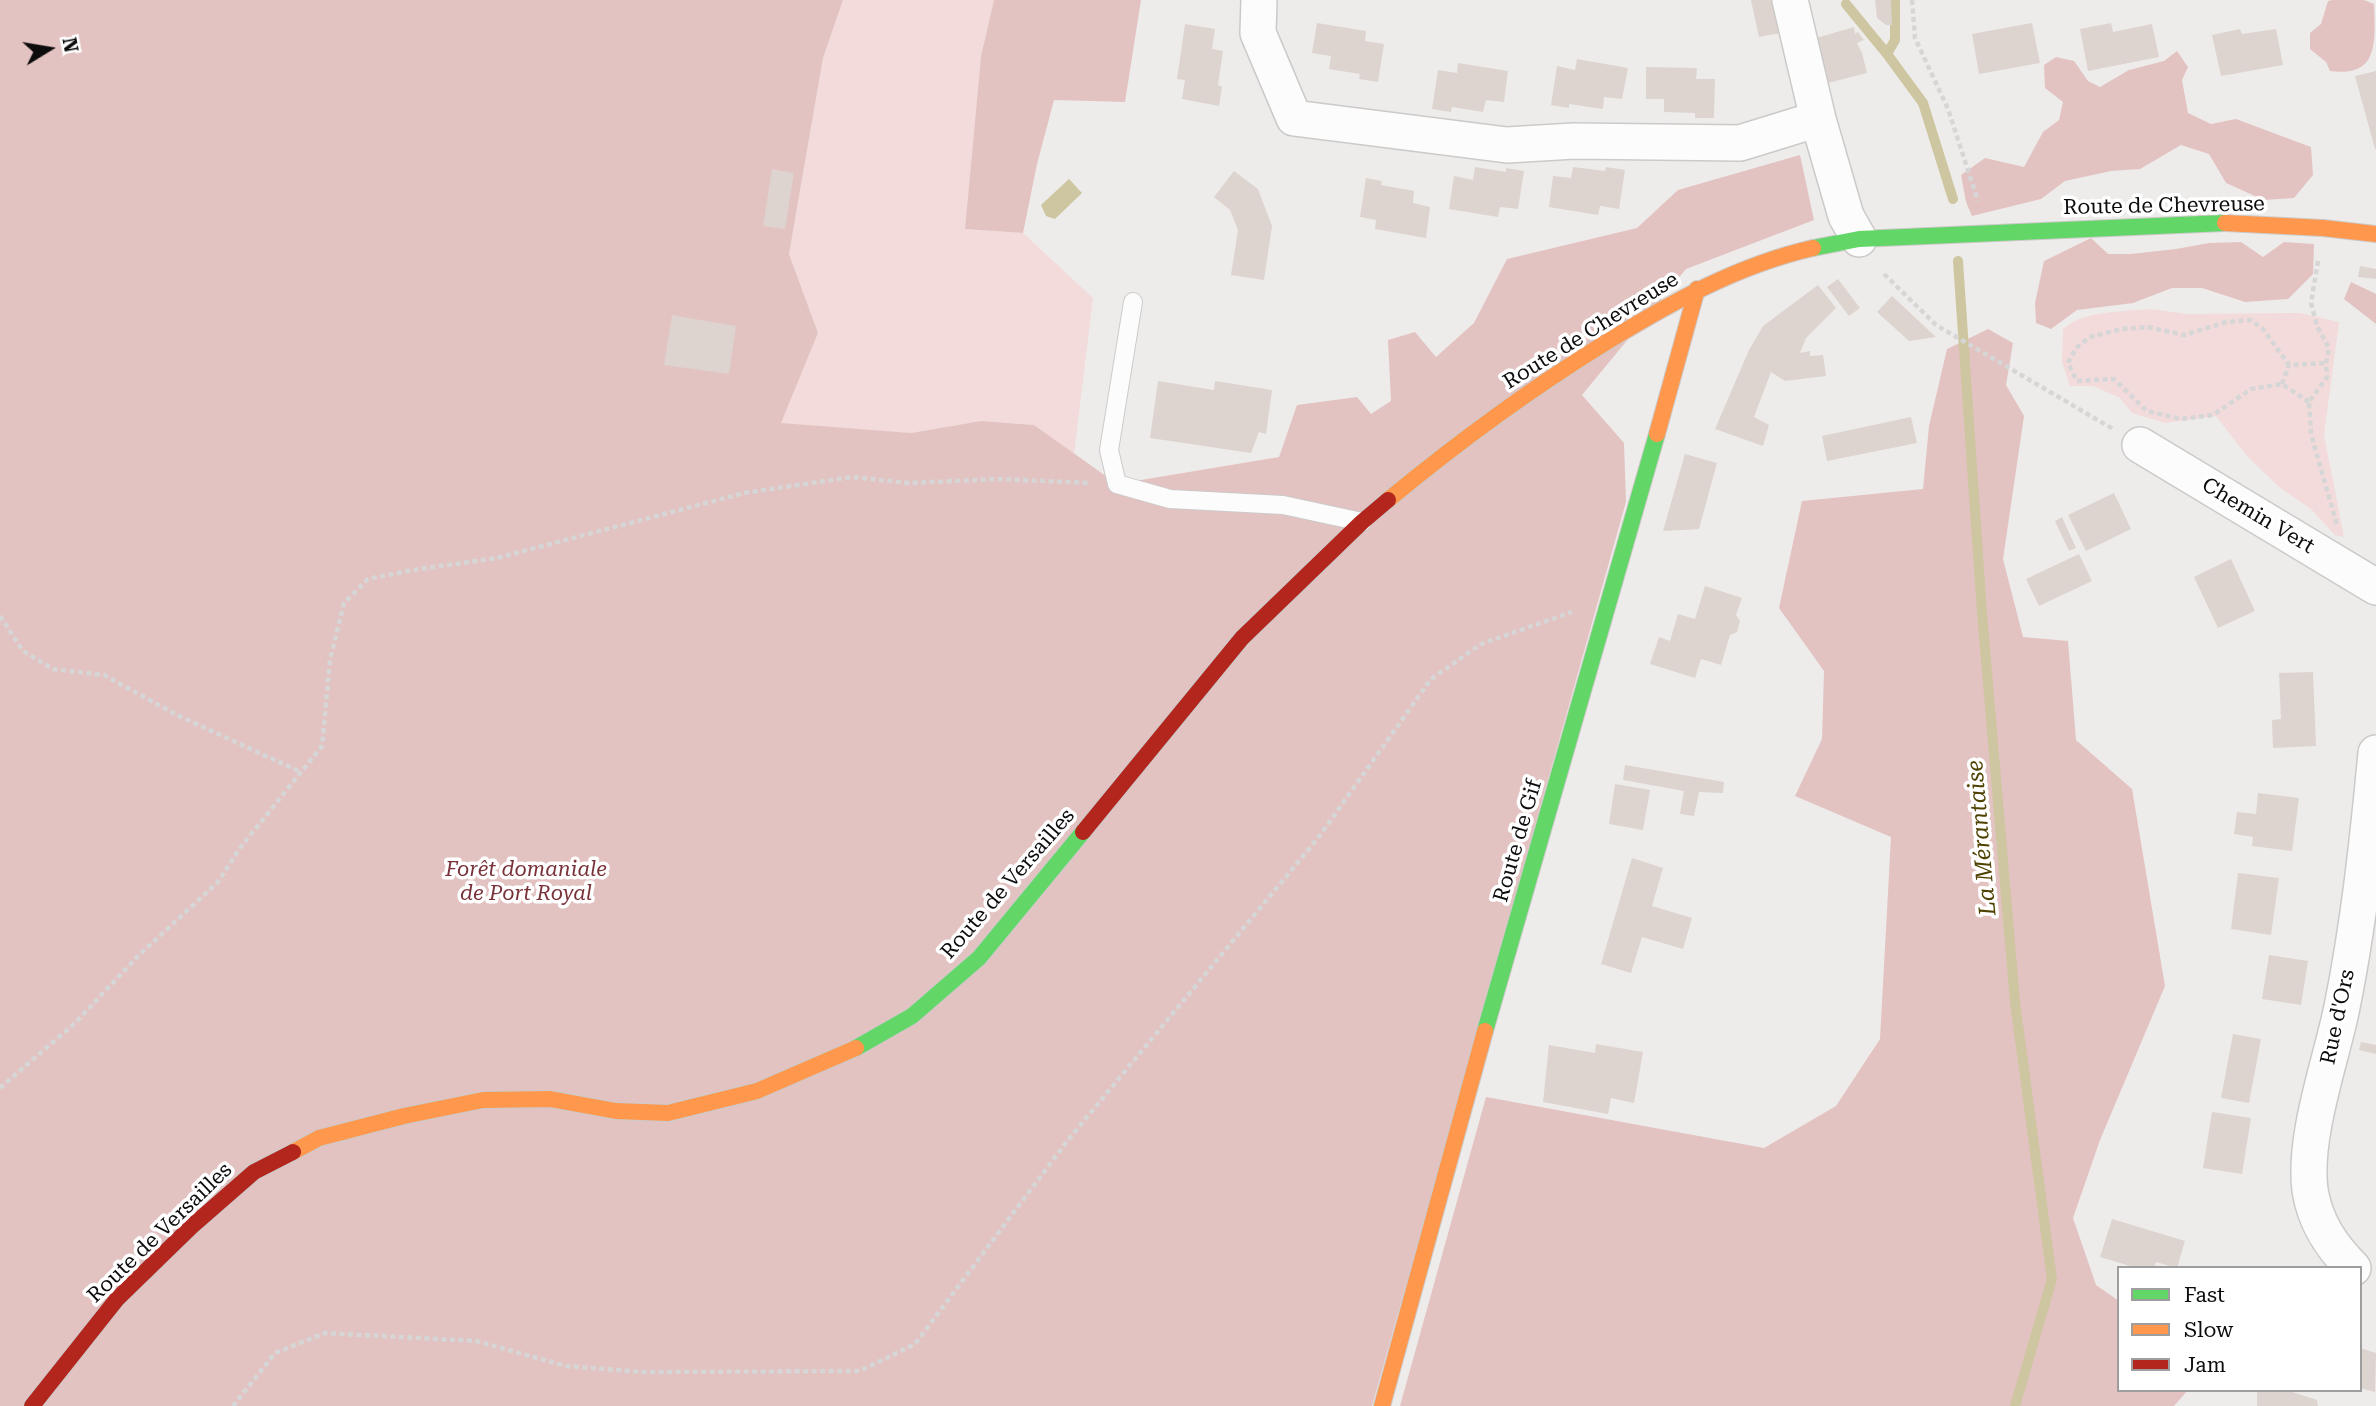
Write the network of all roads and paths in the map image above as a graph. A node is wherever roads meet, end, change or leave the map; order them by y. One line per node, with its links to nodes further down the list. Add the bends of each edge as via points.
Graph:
1 (1259, 0): 4 (street, via 1258,33 1294,118 1507,145 1574,141 1740,144)
2 (1790, 0): 4 (street)
3 (1913, 0): 5 (path, via 1915,38 1948,109)
4 (1818, 119): 8 (street, via 1846,216)
5 (1974, 188)
6 (2323, 228): 7 (main road, Route de Chevreuse); 8 (main road, Route de Chevreuse, via 2209,222); 11 (path, via 2311,303 2329,348)
7 (2376, 234)
8 (1859, 239): 9 (main road, Route de Chevreuse, via 1809,248); 15 (path, via 1890,282 1936,326)
9 (1697, 289): 17 (main road, Route de Chevreuse, via 1546,380); 20 (main road, Route de Gif)
10 (1133, 302): 16 (lane, via 1109,450)
11 (2326, 363): 12 (path); 14 (path, via 2327,377)
12 (2289, 365): 13 (path); 13 (path, via 2251,320 2226,322 2184,335 2148,327 2122,329 2090,337 2076,348 2068,363 2077,381 2114,379 2147,411 2181,419 2213,415 2251,389)
13 (2282, 384): 14 (path)
14 (2309, 402): 18 (path, via 2311,434 2340,537)
15 (2140, 445): 18 (street, Chemin Vert)
16 (1116, 484): 17 (lane, via 1170,499 1283,505); 24 (path, via 999,479 908,483 852,477 744,493 497,558 368,579 344,603 330,660 322,746)
17 (1362, 522): 22 (main road, Route de Chevreuse)
18 (2343, 567): 19 (street, Chemin Vert)
19 (2376, 587)
20 (1611, 599): 28 (path, via 1481,644 1431,679 1318,838 1068,1140 915,1344 860,1371 643,1372 566,1366 476,1341 325,1332 275,1353); 29 (main road, Route de Gif, via 1468,1088)
21 (0, 616): 24 (path, via 23,651 53,669 104,675 177,715)
22 (1242, 638): 27 (main road, Route de Versailles, via 979,958 912,1016 844,1055 757,1091 668,1113 616,1111 550,1099 483,1100 319,1138 254,1172 191,1227 117,1299)
23 (2376, 753): 26 (street, Rue d'Ors, via 2359,912 2310,1159 2310,1191 2319,1223)
24 (301, 772): 25 (path, via 218,882 75,1023)
25 (0, 1088)
26 (2351, 1266)
27 (32, 1406)
28 (233, 1406)
29 (1382, 1406)

